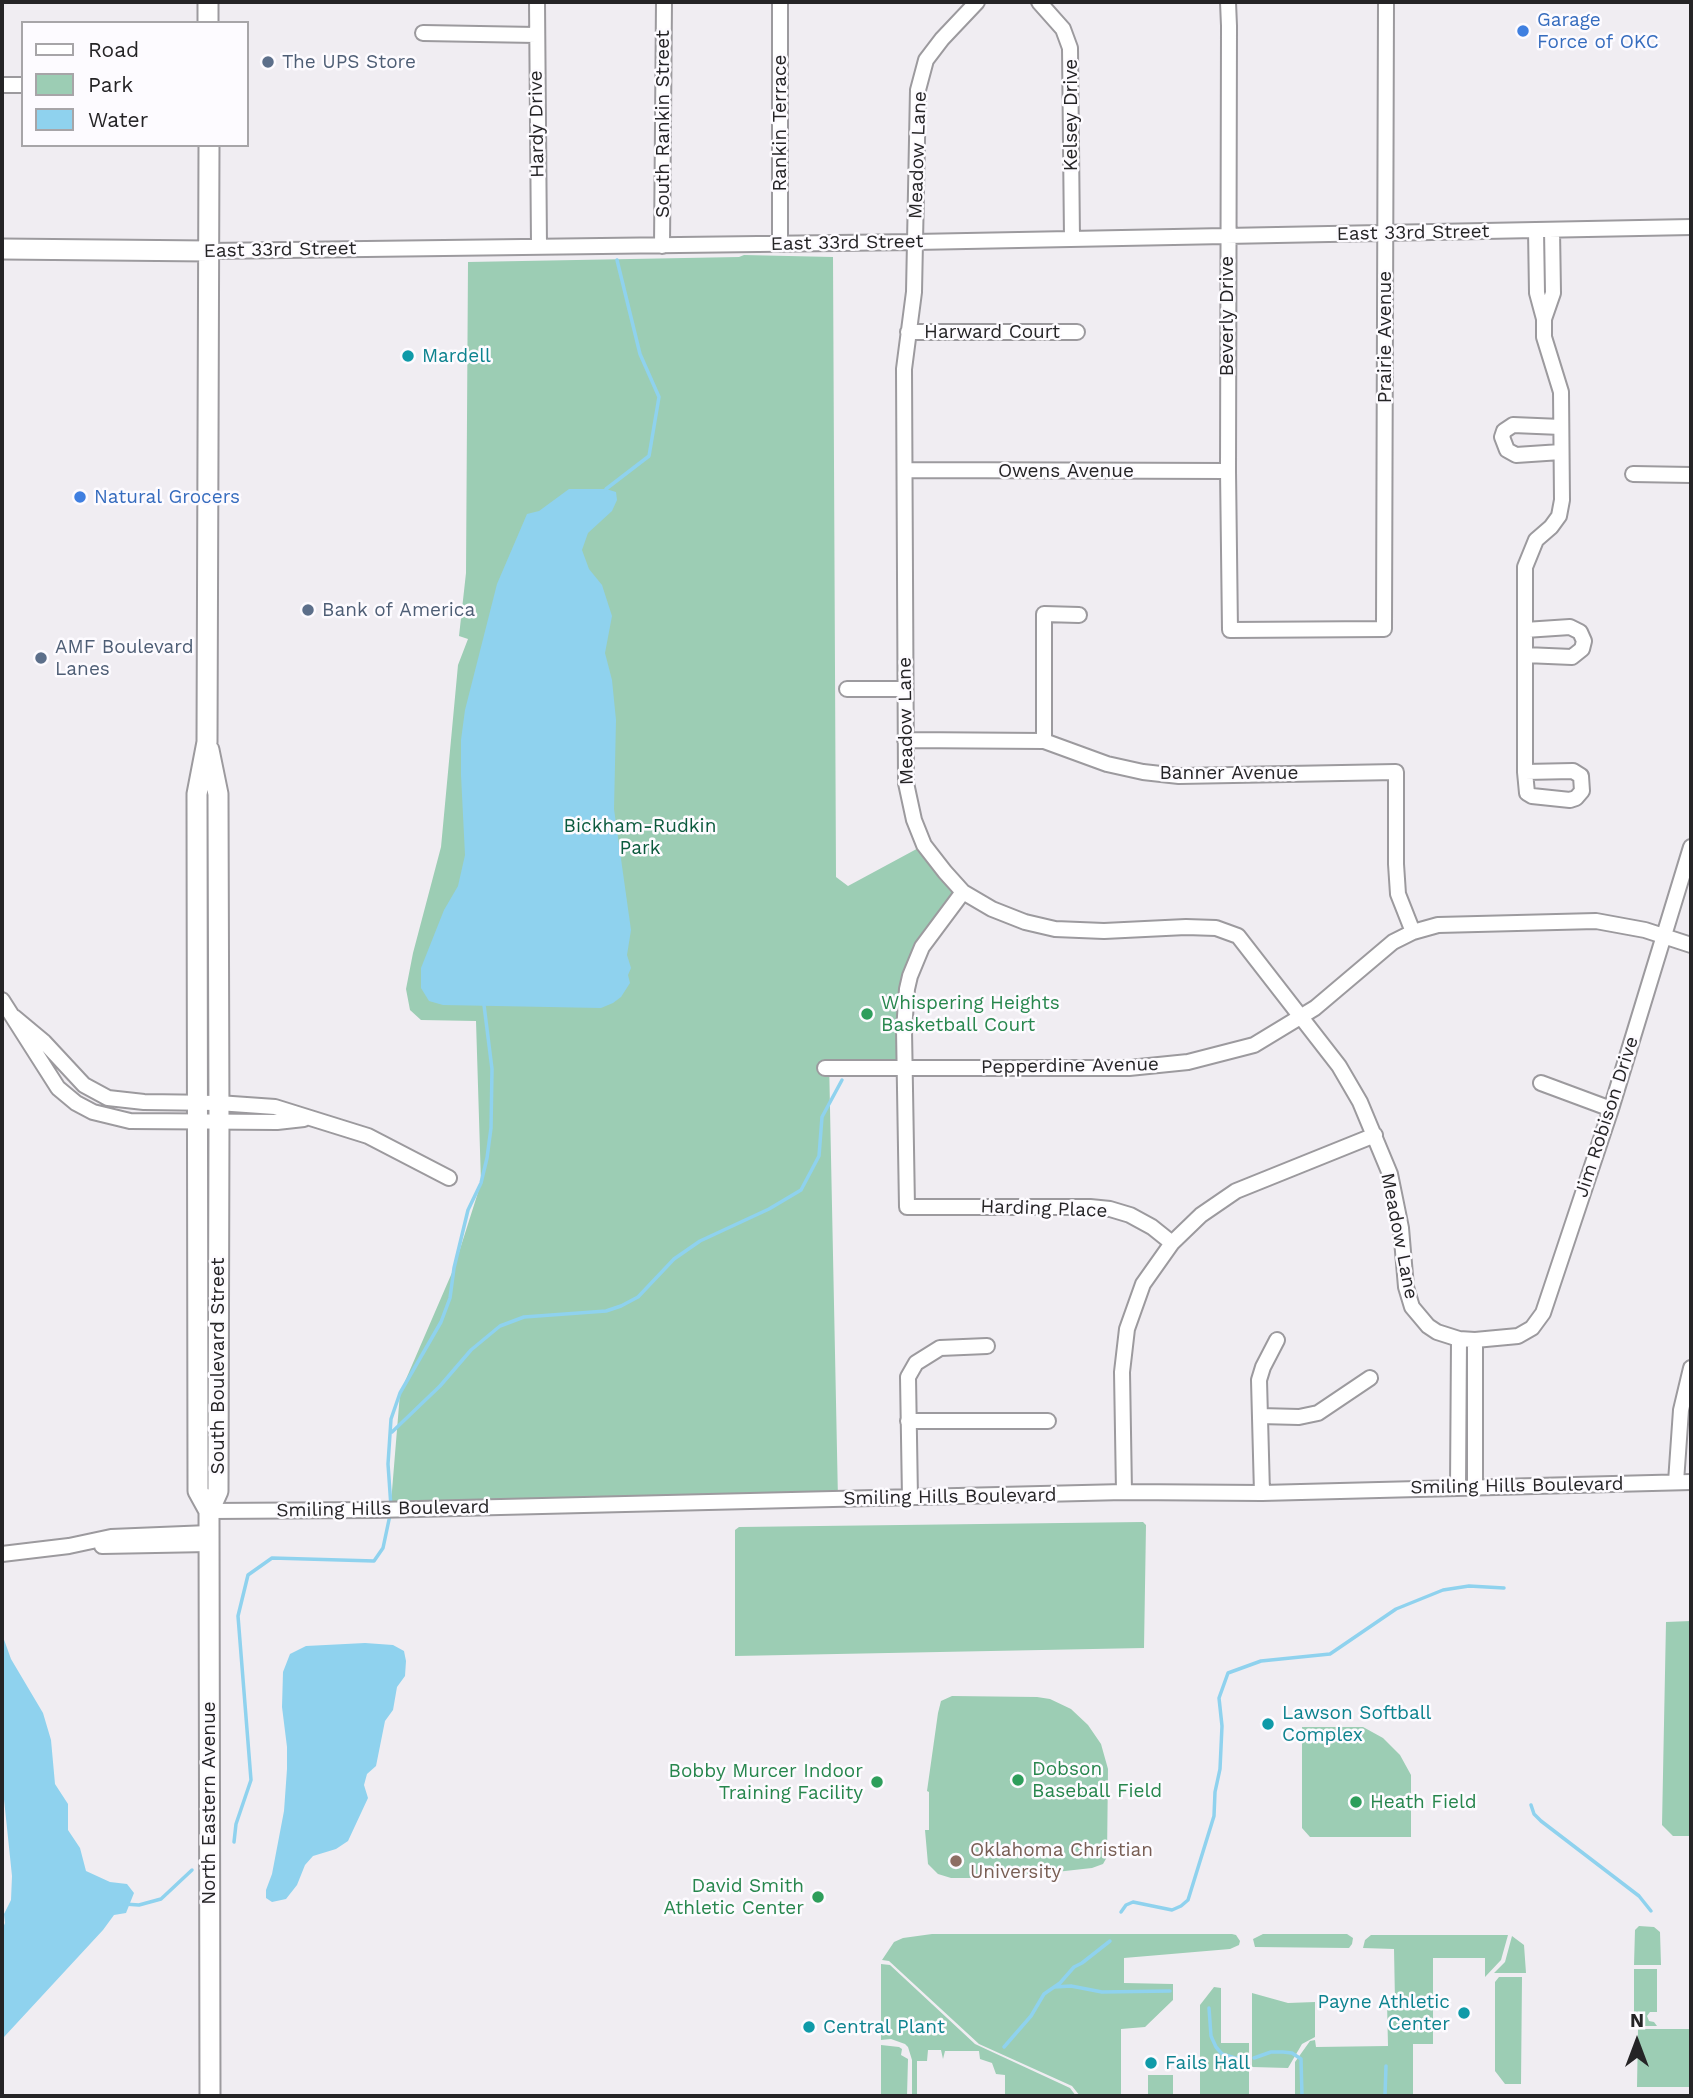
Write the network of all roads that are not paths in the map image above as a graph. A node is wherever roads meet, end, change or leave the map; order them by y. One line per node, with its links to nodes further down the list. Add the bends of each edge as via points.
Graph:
1 (208, 2): 9 (main road)
2 (537, 2): 11 (street, Hardy Drive)
3 (664, 2): 24 (street, South Rankin Street)
4 (780, 2): 22 (street, Rankin Terrace)
5 (977, 2): 21 (street, Meadow Lane, via 926,60 918,90)
6 (1039, 2): 20 (street, Kelsey Drive, via 1063,29 1070,48)
7 (1227, 2): 19 (street, Beverly Drive)
8 (1387, 2): 18 (street, Prairie Avenue)
9 (208, 21)
10 (423, 33): 11 (street)
11 (536, 35): 23 (street, Hardy Drive)
12 (2, 85): 13 (street)
13 (21, 85)
14 (209, 147): 26 (main road, South Boulevard Street)
15 (1691, 227): 17 (street, East 33rd Street)
16 (1536, 230): 17 (street, East 33rd Street); 18 (street, East 33rd Street); 27 (street)
17 (1552, 230): 28 (street)
18 (1385, 233): 19 (street, East 33rd Street); 39 (street, Prairie Avenue, via 1384,629)
19 (1227, 236): 20 (street, East 33rd Street); 35 (street, Beverly Drive)
20 (1072, 239): 21 (street, East 33rd Street)
21 (915, 242): 22 (street, East 33rd Street); 30 (street, Meadow Lane)
22 (780, 244): 24 (street, East 33rd Street)
23 (539, 246): 24 (street, East 33rd Street); 26 (street, East 33rd Street)
24 (662, 246)
25 (2, 249): 26 (main road, East 33rd Street)
26 (209, 251): 46 (main road, South Boulevard Street)
27 (1536, 287): 28 (street); 29 (street)
28 (1553, 287): 29 (street)
29 (1544, 319): 32 (street, via 1544,337 1561,393)
30 (908, 332): 31 (street, Harward Court); 34 (street, Meadow Lane)
31 (1077, 332)
32 (1561, 428): 33 (street); 33 (street, via 1513,425 1502,437 1507,450 1516,455)
33 (1562, 452): 40 (street, via 1559,516 1527,557)
34 (905, 470): 35 (street, Owens Avenue); 42 (street, Meadow Lane)
35 (1228, 471): 39 (street, Beverly Drive)
36 (1633, 474): 37 (street)
37 (1691, 475)
38 (1079, 615): 45 (street, via 1044,614)
39 (1230, 630)
40 (1525, 630): 41 (street); 41 (street, via 1570,628 1580,632 1584,641 1572,657)
41 (1525, 655): 47 (street)
42 (905, 689): 43 (street); 44 (street, Meadow Lane)
43 (847, 690)
44 (905, 740): 45 (street, Banner Avenue); 49 (street, Meadow Lane, via 906,783 914,820 927,850)
45 (1044, 741): 50 (street, Banner Avenue, via 1107,764 1179,776 1396,772 1398,894)
46 (207, 742): 61 (main road, South Boulevard Street, via 197,794); 62 (main road, South Boulevard Street, via 218,794)
47 (1525, 772)
48 (1691, 847): 51 (street, Jim Robison Drive)
49 (963, 892): 55 (street, Meadow Lane, via 992,909 1055,929 1216,928 1238,936); 56 (street, via 922,947 910,976)
50 (1413, 932): 51 (street, Pepperdine Avenue, via 1470,923 1596,921); 55 (street, Pepperdine Avenue, via 1381,950)
51 (1663, 936): 52 (street, Pepperdine Avenue); 60 (street, Jim Robison Drive)
52 (1691, 945)
53 (2, 1000): 54 (street)
54 (14, 1017): 59 (street, via 84,1085 108,1098); 63 (street, via 58,1088 93,1112)
55 (1300, 1017): 56 (street, Pepperdine Avenue, via 1254,1045 1188,1062 1129,1068); 64 (street, Meadow Lane, via 1339,1066)
56 (905, 1067): 57 (street, Pepperdine Avenue); 66 (street, Harding Place, via 907,1207 1090,1206 1130,1215)
57 (825, 1068)
58 (1541, 1083): 60 (street)
59 (131, 1101): 61 (street); 63 (street)
60 (1611, 1109): 69 (street, Jim Robison Drive, via 1543,1313 1532,1328 1518,1336)
61 (197, 1112): 62 (street); 63 (street); 83 (main road, South Boulevard Street, via 198,1491)
62 (218, 1112): 65 (street, via 275,1107 368,1136); 83 (main road, South Boulevard Street, via 218,1491)
63 (130, 1121)
64 (1375, 1135): 66 (street, via 1236,1191); 67 (street, Meadow Lane, via 1390,1174 1412,1307 1428,1326)
65 (449, 1178)
66 (1172, 1243): 80 (street, via 1143,1284 1126,1329)
67 (1459, 1339): 69 (street, Jim Robison Drive); 79 (street)
68 (1277, 1340): 73 (street, via 1260,1373)
69 (1475, 1340): 78 (street)
70 (987, 1346): 74 (street, via 940,1348 916,1363 908,1377)
71 (1691, 1368): 76 (street, via 1681,1410)
72 (1370, 1378): 73 (street, via 1318,1413)
73 (1260, 1416): 81 (street)
74 (908, 1421): 75 (street); 82 (street)
75 (1048, 1421)
76 (1676, 1482): 77 (street, Smiling Hills Boulevard); 78 (street, Smiling Hills Boulevard)
77 (1691, 1482)
78 (1475, 1486): 79 (street, Smiling Hills Boulevard)
79 (1458, 1487): 81 (street, Smiling Hills Boulevard)
80 (1124, 1492): 81 (street, Smiling Hills Boulevard); 82 (street, Smiling Hills Boulevard)
81 (1262, 1493)
82 (910, 1498): 83 (street, Smiling Hills Boulevard)
83 (209, 1511): 84 (main road, North Eastern Avenue)
84 (209, 1539): 85 (street); 86 (main road, North Eastern Avenue)
85 (2, 1553)
86 (210, 2096)

